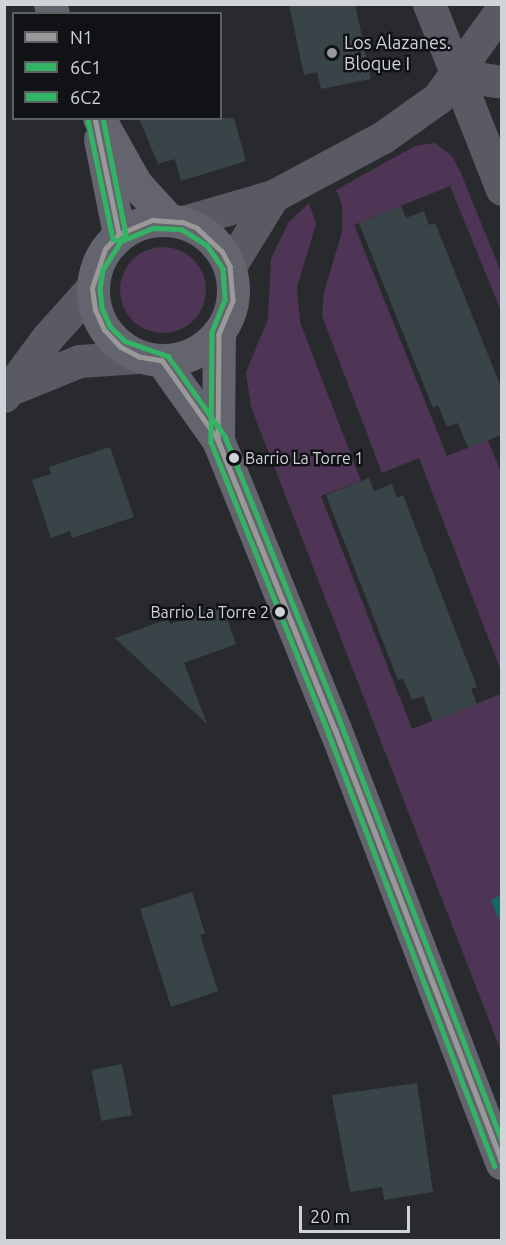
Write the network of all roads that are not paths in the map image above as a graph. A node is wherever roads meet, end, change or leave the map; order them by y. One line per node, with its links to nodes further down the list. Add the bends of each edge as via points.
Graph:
1 (429, 4): 3 (street)
2 (501, 9): 3 (street)
3 (457, 75): 4 (street); 7 (street); 8 (street, via 438,98 383,137)
4 (501, 82)
5 (97, 120): 10 (main road)
6 (98, 120): 9 (main road, via 136,184)
7 (501, 189)
8 (273, 196): 9 (street); 11 (street)
9 (175, 221): 10 (main road, via 152,220); 11 (main road, via 212,239)
10 (119, 234): 12 (main road, via 105,249)
11 (230, 267): 13 (main road, via 233,301)
12 (92, 288): 14 (main road, via 95,310 104,330 120,347); 15 (street, via 48,337)
13 (219, 333): 14 (main road, via 188,357); 16 (main road)
14 (151, 359): 15 (street, via 79,361); 16 (main road)
15 (7, 393)
16 (218, 440): 17 (main road, via 335,729)
17 (501, 1162)

